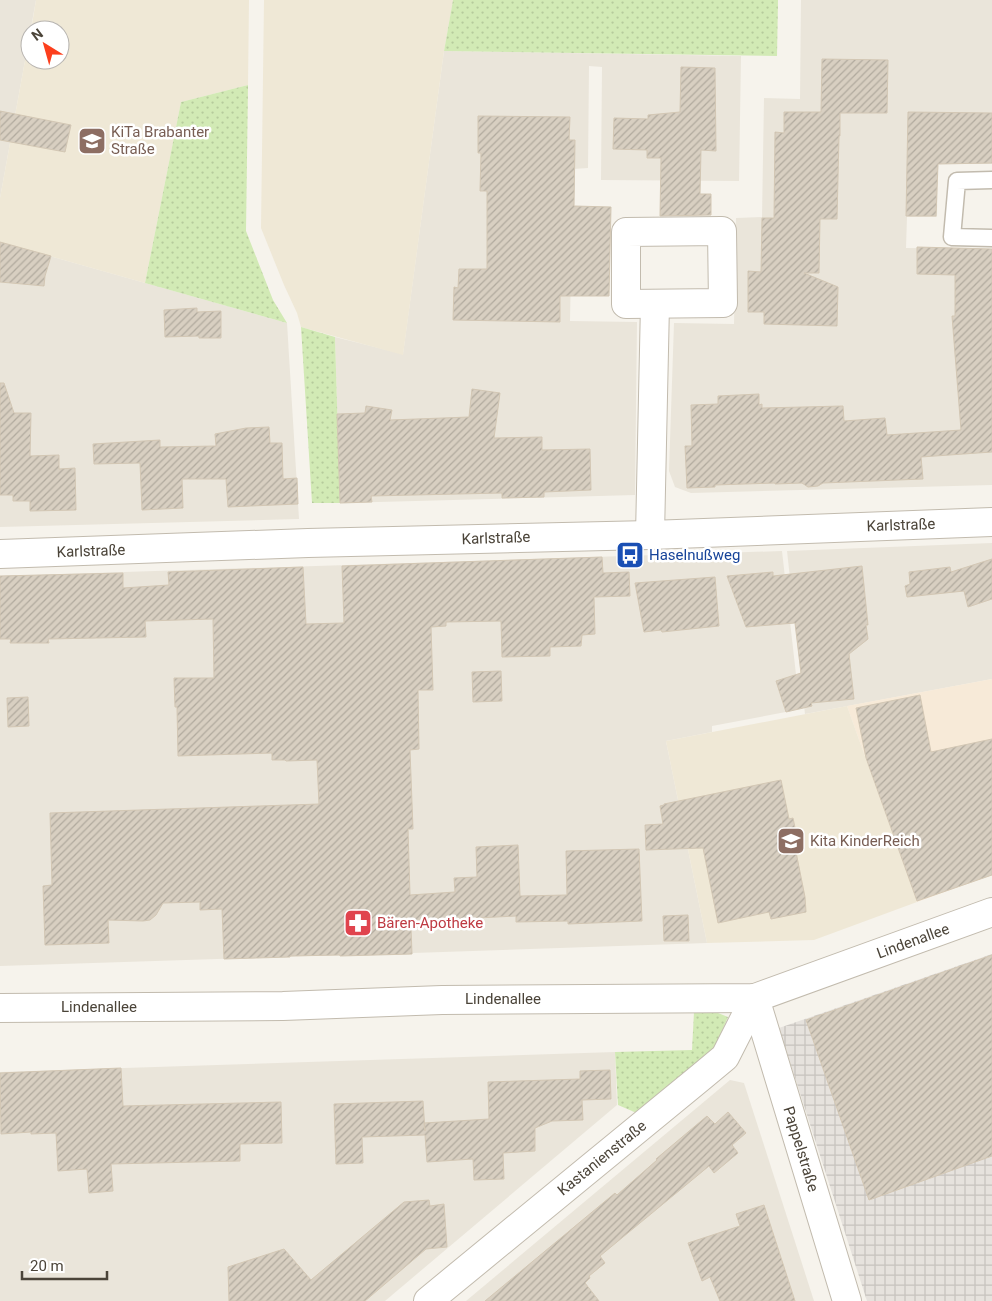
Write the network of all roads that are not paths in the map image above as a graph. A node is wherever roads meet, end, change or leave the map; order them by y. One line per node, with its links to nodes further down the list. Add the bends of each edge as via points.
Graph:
1 (992, 180): 2 (lane, via 957,181 952,237)
2 (992, 238)
3 (655, 304): 5 (street)
4 (992, 522): 5 (street, Karlstraße)
5 (650, 535): 6 (street, Karlstraße)
6 (0, 554)
7 (992, 912): 8 (street, Lindenallee)
8 (755, 998): 9 (street, Lindenallee); 10 (street, Kastanienstraße, via 725,1056); 11 (street, Pappelstraße)
9 (0, 1008)
10 (428, 1301)
11 (847, 1301)

